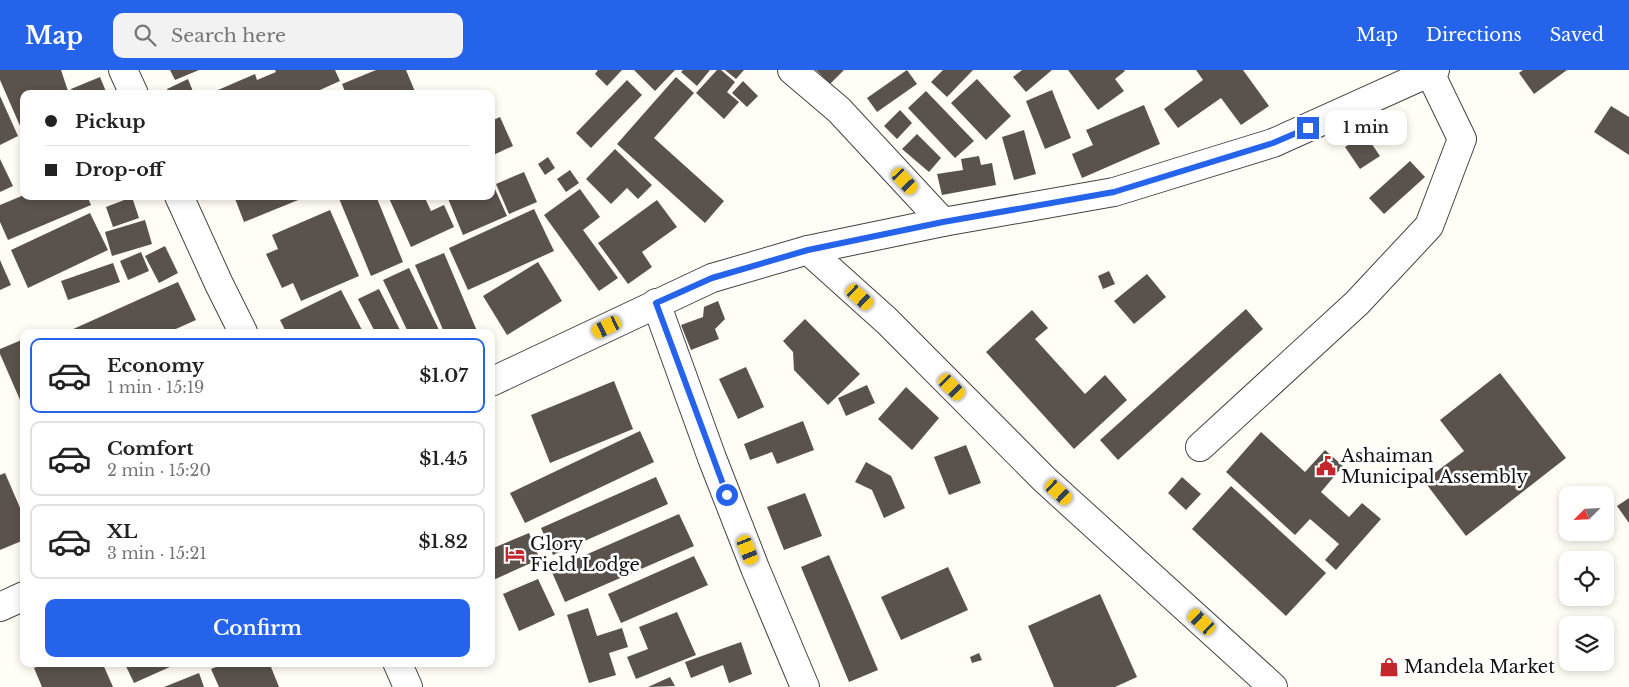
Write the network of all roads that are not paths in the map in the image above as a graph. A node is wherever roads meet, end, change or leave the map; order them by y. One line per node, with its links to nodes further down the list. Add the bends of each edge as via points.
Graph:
1 (123, 70): 4 (street)
2 (792, 70): 6 (street, via 839,110)
3 (1432, 72): 6 (street, via 1263,146 1114,192); 11 (street, via 1462,139 1429,226 1357,303)
4 (132, 90)
5 (181, 200): 9 (street)
6 (943, 222): 7 (street)
7 (808, 250): 8 (street, via 712,278); 17 (street, via 887,321 1044,480)
8 (656, 303): 10 (street); 16 (street, via 719,476)
9 (241, 329)
10 (495, 380)
11 (1200, 447)
12 (20, 598): 13 (street)
13 (0, 608)
14 (399, 667): 15 (street)
15 (408, 687)
16 (806, 687)
17 (1273, 687)

